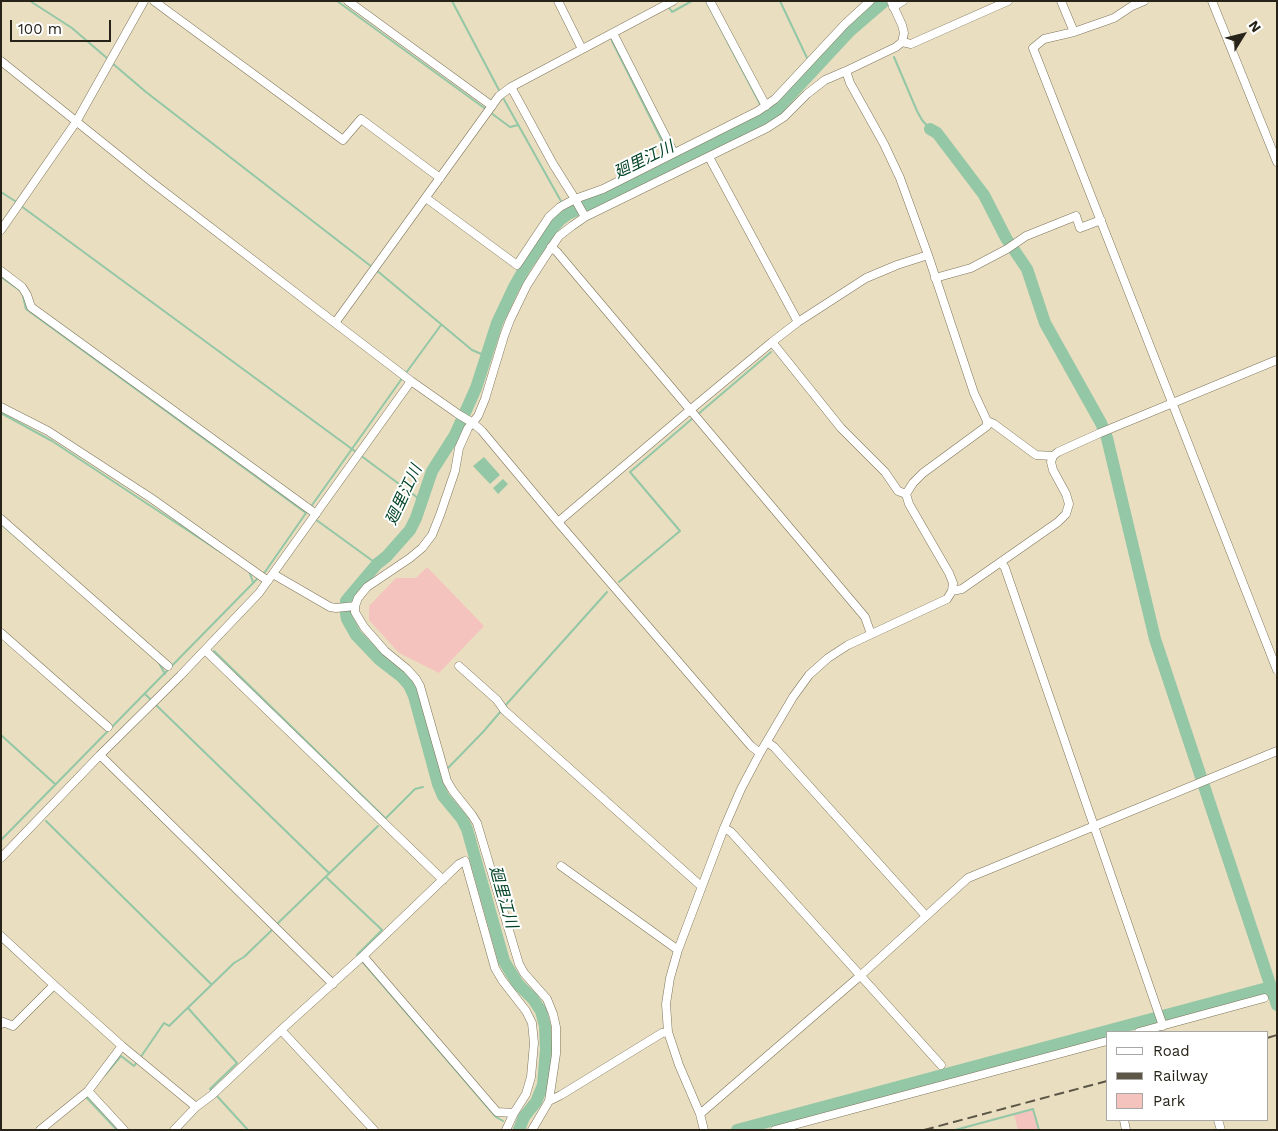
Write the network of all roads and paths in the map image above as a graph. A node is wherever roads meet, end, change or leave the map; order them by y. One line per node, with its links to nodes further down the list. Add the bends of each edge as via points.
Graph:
1 (144, 1): 23 (street)
2 (154, 1): 27 (street, via 343,140 361,120)
3 (348, 1): 22 (street)
4 (558, 1): 17 (street)
5 (710, 1): 21 (street)
6 (870, 1): 21 (street)
7 (903, 1): 13 (street)
8 (1008, 1): 16 (street, via 911,44)
9 (1061, 1): 14 (street)
10 (1144, 1): 14 (street, via 1114,18)
11 (1212, 1): 26 (street)
12 (670, 3): 15 (street)
13 (892, 4): 16 (street, via 902,25)
14 (1074, 32): 31 (street, via 1044,39 1033,48)
15 (613, 33): 17 (street); 24 (street)
16 (902, 42): 19 (street)
17 (582, 49): 20 (street)
18 (1, 61): 23 (street)
19 (846, 71): 25 (street, via 825,80 767,128); 34 (street, via 900,178)
20 (508, 88): 22 (street); 29 (street)
21 (766, 106): 24 (street)
22 (490, 110): 27 (street)
23 (76, 122): 32 (street); 38 (street)
24 (670, 154): 29 (street)
25 (709, 157): 30 (street); 37 (street)
26 (1277, 162)
27 (440, 178): 28 (street)
28 (426, 198): 29 (street, via 517,265 549,217); 38 (street)
29 (576, 200): 30 (street)
30 (584, 215): 33 (street)
31 (1101, 220): 36 (street, via 1080,228 1076,216 1026,236 1007,250 971,268); 42 (street)
32 (1, 230)
33 (551, 247): 44 (street); 45 (street, via 510,320 485,399 478,416)
34 (928, 255): 36 (street); 37 (street, via 866,278)
35 (1, 271): 49 (street, via 22,287 31,307)
36 (935, 278): 46 (street, via 974,393)
37 (798, 322): 39 (street)
38 (335, 323): 41 (street)
39 (772, 342): 44 (street); 48 (street, via 841,428 885,472 898,490)
40 (1277, 360): 42 (street)
41 (407, 377): 45 (street); 49 (street, via 359,454)
42 (1172, 403): 47 (street); 62 (street)
43 (1, 407): 54 (street, via 48,431)
44 (694, 414): 51 (street); 58 (street, via 865,617)
45 (471, 421): 51 (street); 56 (street, via 459,448 455,471 432,535 410,558 367,587)
46 (988, 421): 47 (street, via 1036,455); 48 (street, via 984,430 922,473)
47 (1053, 456): 52 (street, via 1053,470 1069,504 1066,514)
48 (906, 494): 55 (street, via 949,573)
49 (312, 514): 53 (street)
50 (1, 519): 60 (street)
51 (558, 522): 66 (street, via 750,746)
52 (1001, 562): 55 (street, via 962,589); 68 (street)
53 (273, 574): 54 (street); 56 (street, via 330,606)
54 (263, 577): 59 (street, via 259,594)
55 (952, 591): 58 (street, via 947,599)
56 (355, 606): 91 (street, via 364,626 420,686 447,781 477,823 519,964 547,999 553,1014 556,1054)
57 (1, 633): 63 (street)
58 (872, 634): 64 (street, via 828,658 809,675)
59 (204, 650): 67 (street); 72 (street)
60 (168, 666)
61 (459, 666): 73 (street)
62 (1277, 670)
63 (108, 727)
64 (767, 742): 66 (street); 74 (street)
65 (1277, 750): 68 (street)
66 (760, 753): 69 (street)
67 (100, 755): 70 (street); 79 (street)
68 (1094, 826): 74 (street, via 968,878); 83 (street)
69 (724, 828): 73 (street); 78 (street)
70 (1, 858)
71 (561, 866): 76 (street)
72 (443, 880): 77 (street); 93 (street, via 465,861 495,968 532,1023 532,1077)
73 (701, 886): 76 (street)
74 (926, 916): 78 (street)
75 (1, 936): 80 (street)
76 (678, 950): 86 (street, via 666,1004)
77 (361, 958): 79 (street); 93 (street, via 497,1112)
78 (860, 976): 89 (street); 94 (street)
79 (333, 984): 84 (street)
80 (54, 985): 82 (street, via 13,1026); 88 (street)
81 (1264, 998): 83 (street)
82 (1, 1024)
83 (1164, 1026): 85 (street)
84 (281, 1030): 92 (street); 98 (street)
85 (1143, 1031)
86 (668, 1032): 91 (street); 94 (street)
87 (1106, 1041): 102 (street)
88 (122, 1046): 90 (street); 92 (street)
89 (941, 1065)
90 (89, 1093): 95 (street); 96 (street)
91 (549, 1101): 100 (street)
92 (196, 1107): 97 (street)
93 (514, 1113): 99 (street)
94 (700, 1114): 101 (street)
95 (40, 1130)
96 (124, 1130)
97 (174, 1130)
98 (374, 1130)
99 (506, 1130)
100 (532, 1130)
101 (704, 1130)
102 (775, 1130)

